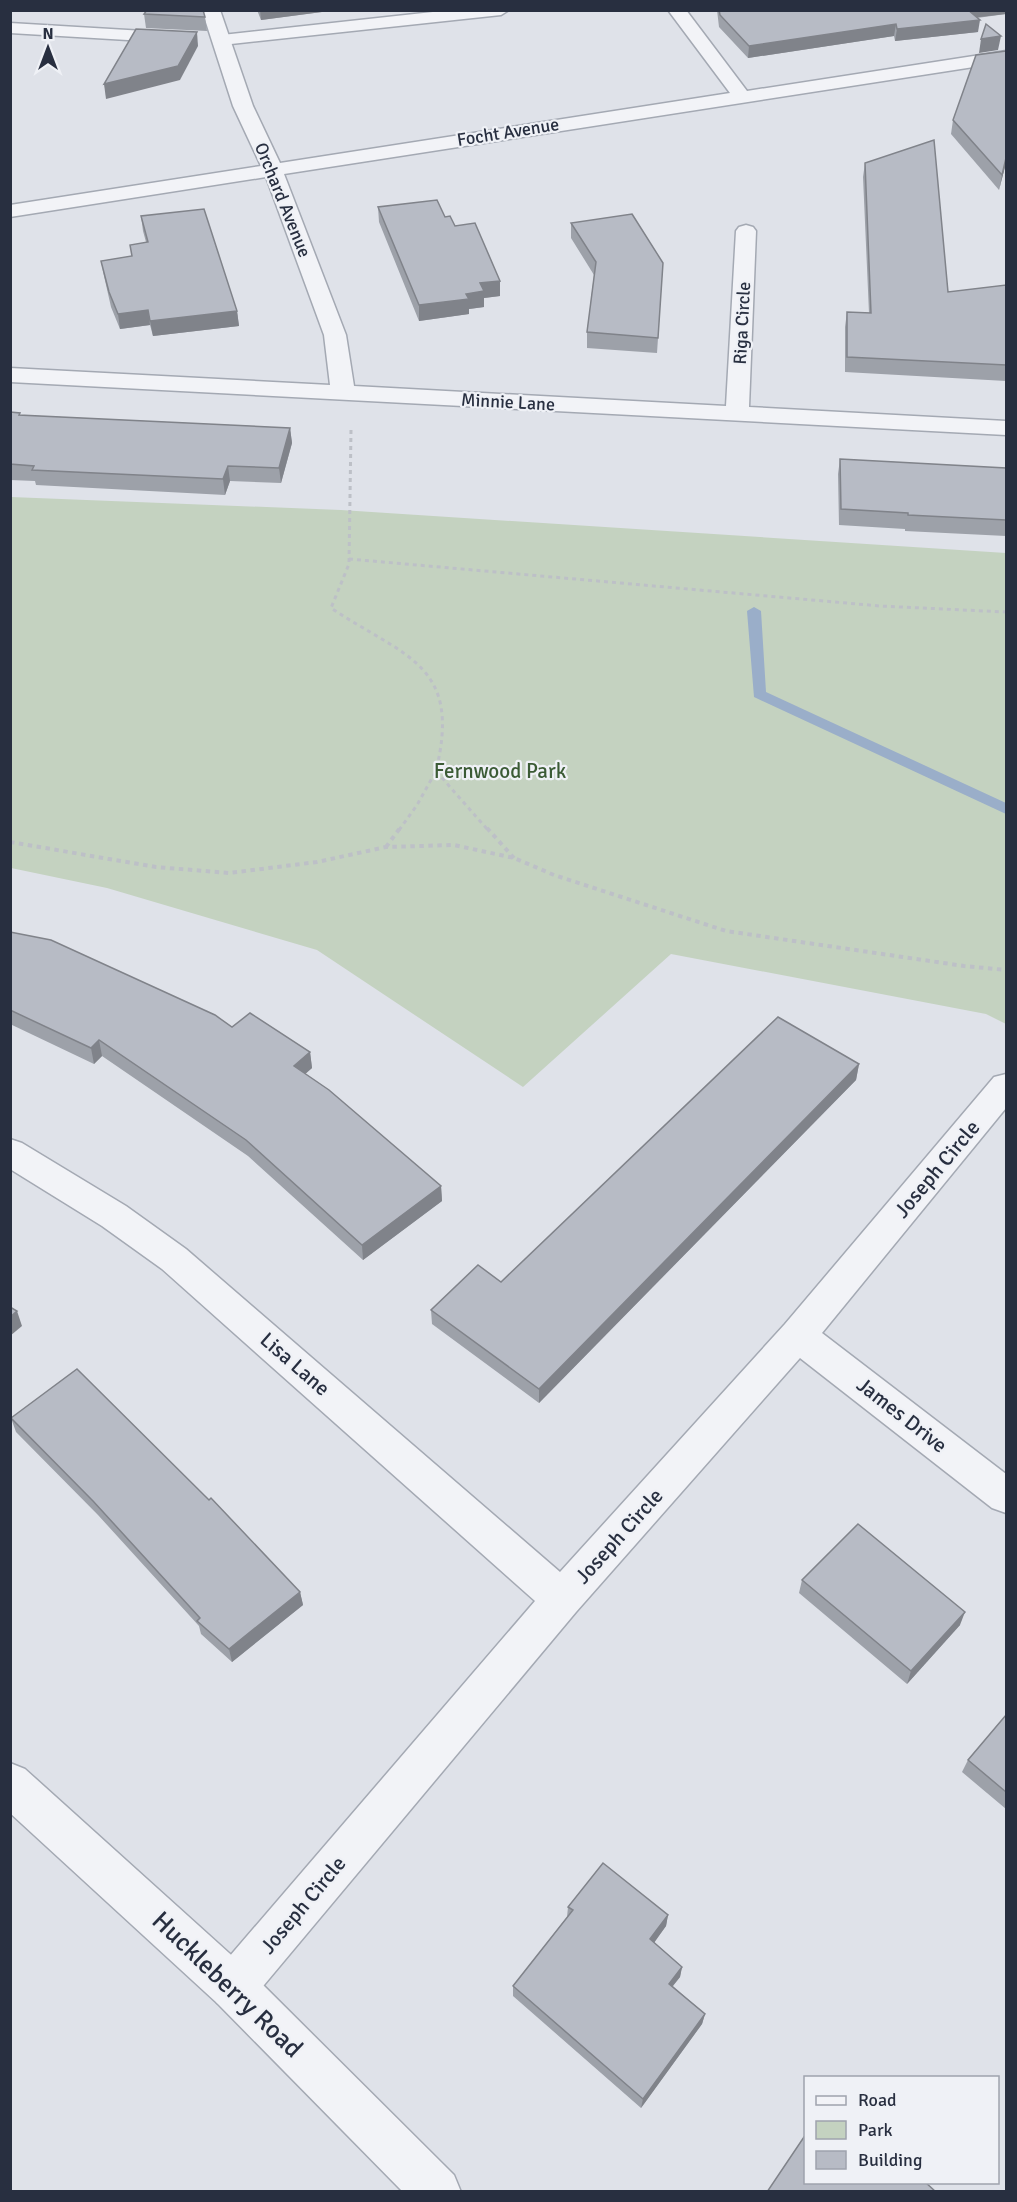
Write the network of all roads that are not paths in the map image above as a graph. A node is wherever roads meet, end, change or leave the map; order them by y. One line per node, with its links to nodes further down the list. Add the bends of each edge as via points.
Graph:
1 (211, 10): 6 (street, Orchard Avenue)
2 (501, 10): 4 (lane)
3 (677, 10): 8 (street)
4 (444, 13): 6 (lane)
5 (10, 28): 6 (street)
6 (222, 40): 9 (street, Orchard Avenue, via 243,106)
7 (1006, 56): 8 (street, Focht Avenue)
8 (742, 96): 9 (street, Focht Avenue)
9 (272, 168): 10 (street, Focht Avenue); 13 (street, Orchard Avenue, via 323,299)
10 (10, 211)
11 (746, 231): 14 (street, Riga Circle)
12 (10, 375): 13 (street, Minnie Lane)
13 (350, 393): 14 (street, Minnie Lane)
14 (737, 415): 15 (street, Minnie Lane)
15 (1006, 428)
16 (1006, 1086): 18 (street, Joseph Circle)
17 (10, 1152): 20 (street, Lisa Lane, via 114,1216 174,1259)
18 (798, 1335): 19 (street, James Drive); 20 (street, Joseph Circle)
19 (1006, 1496)
20 (562, 1599): 22 (street, Joseph Circle)
21 (10, 1784): 22 (street, Huckleberry Road)
22 (233, 1987): 23 (street, Huckleberry Road)
23 (437, 2192)

